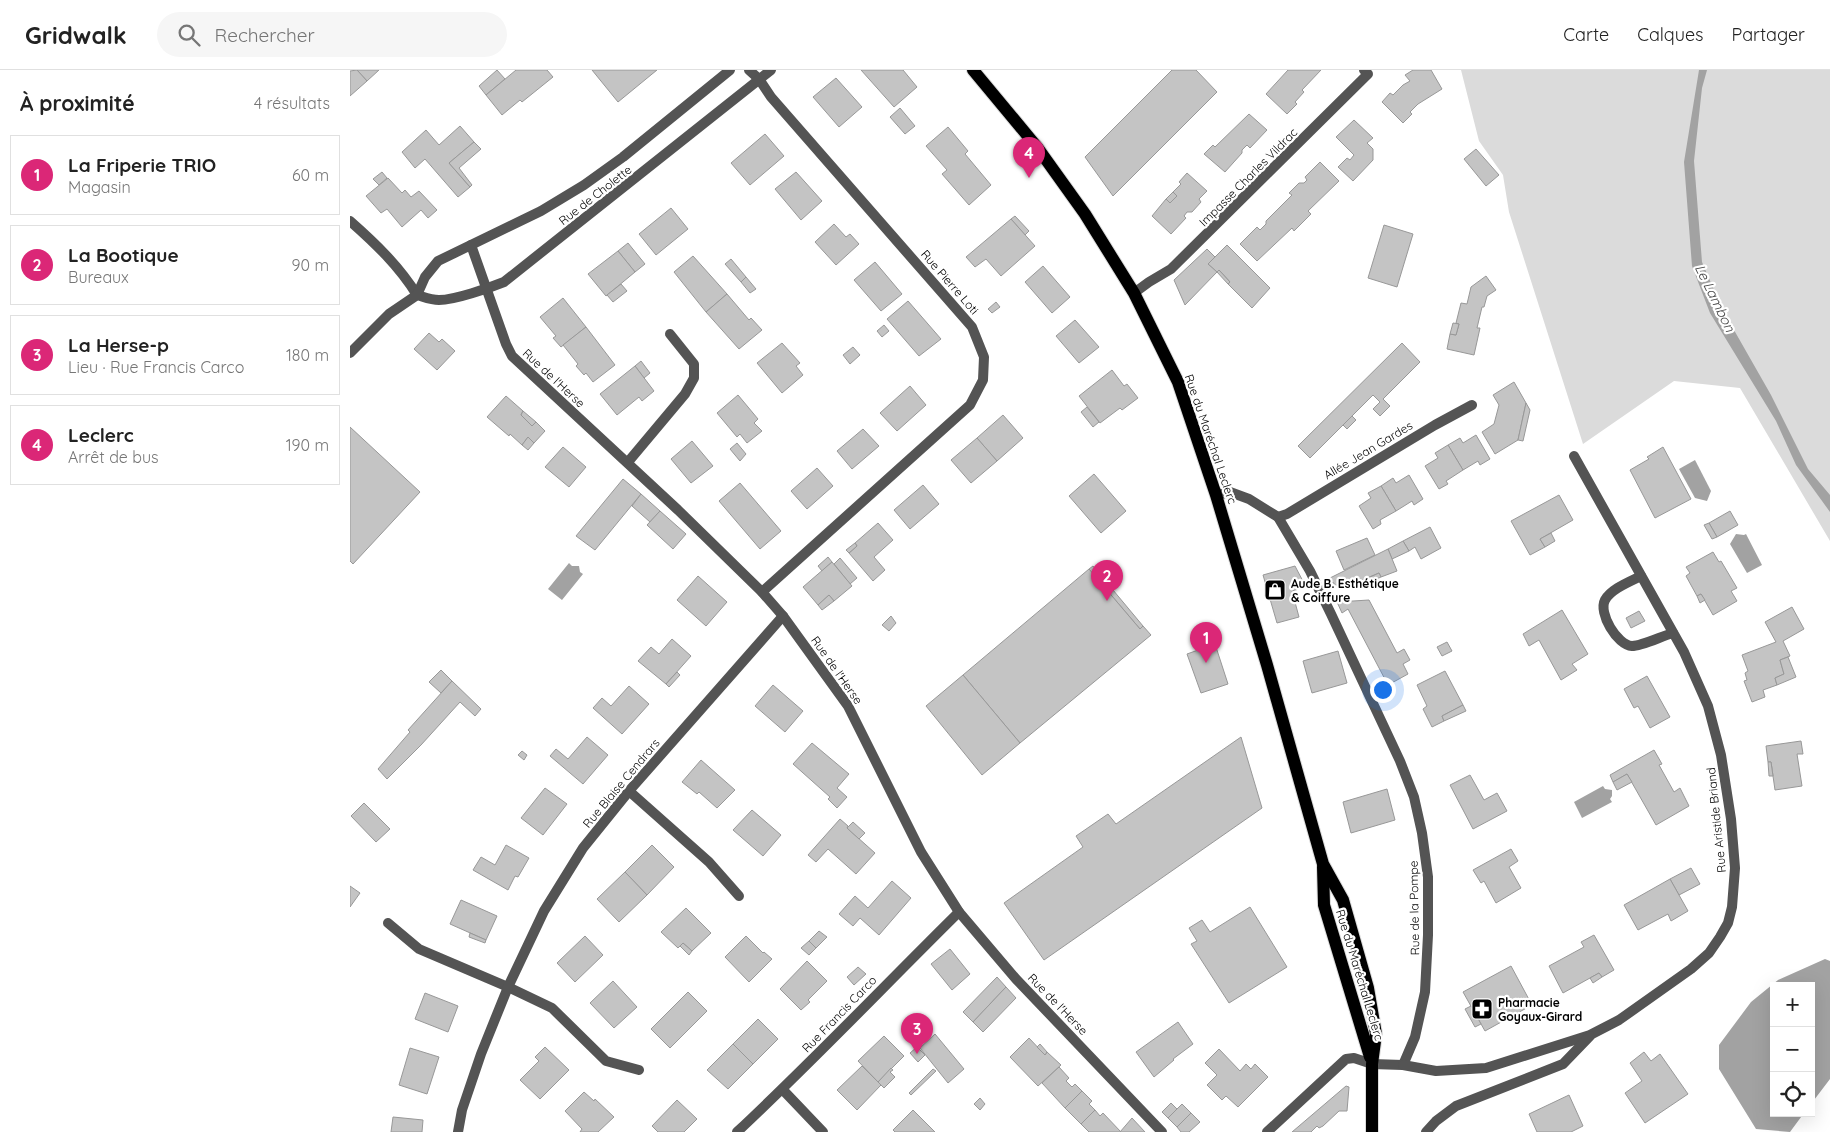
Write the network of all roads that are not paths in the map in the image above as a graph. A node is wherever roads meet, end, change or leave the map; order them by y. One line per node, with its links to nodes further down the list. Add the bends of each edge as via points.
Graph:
1 (730, 70): 8 (street, Rue de Cholette, via 624,157 584,185 541,211)
2 (750, 70): 6 (street, Rue Pierre Loti)
3 (771, 70): 6 (street, Rue de Cholette)
4 (974, 70): 10 (main road, Rue du Maréchal Leclerc, via 1085,214)
5 (1364, 70): 10 (street, Impasse Charles Vildrac, via 1368,74 1172,269)
6 (759, 79): 9 (street, Rue de Cholette, via 517,273); 20 (street, Rue Pierre Loti, via 771,97 972,327 984,357 983,380 970,405)
7 (350, 221): 11 (street, via 375,242)
8 (471, 245): 9 (street, Rue de l'Herse); 11 (street, Rue de Cholette, via 438,261 425,277)
9 (488, 289): 11 (street, Rue de Cholette, via 442,300); 16 (street, Rue de l'Herse, via 512,356)
10 (1134, 293): 17 (main road, Rue du Maréchal Leclerc, via 1178,382)
11 (417, 295): 13 (street, Rue de Cholette, via 389,314)
12 (670, 334): 16 (street, via 694,364 694,378 685,394)
13 (350, 353)
14 (1472, 405): 18 (street, Allée Jean Gardes)
15 (1574, 456): 19 (street, Rue Aristide Briand)
16 (628, 462): 20 (street, Rue de l'Herse)
17 (1216, 495): 18 (street, Rue de la Pompe, via 1230,492 1249,499); 24 (main road, Rue du Maréchal Leclerc)
18 (1278, 517): 31 (street, Rue de la Pompe, via 1331,614 1414,797 1428,877 1428,934 1425,992 1415,1037)
19 (1640, 576): 22 (street, Rue Aristide Briand); 22 (street, via 1609,594 1604,602 1603,610 1616,638 1634,646)
20 (762, 592): 21 (street, Rue de l'Herse)
21 (783, 616): 23 (street, Rue Blaise Cendrars); 26 (street, Rue de l'Herse, via 848,706 921,852)
22 (1673, 633): 29 (street, Rue Aristide Briand, via 1716,730 1736,868 1732,907 1728,924 1709,953 1619,1020)
23 (629, 791): 25 (street, via 709,862); 28 (street, Rue Blaise Cendrars, via 583,848 544,911)
24 (1323, 864): 30 (main road, Rue du Maréchal Leclerc, via 1324,905); 30 (main road, Rue du Maréchal Leclerc, via 1343,900 1368,988 1376,1034)
25 (739, 896)
26 (959, 912): 33 (street, Rue Francis Carco); 37 (street, Rue de l'Herse, via 1016,979)
27 (388, 924): 28 (street, via 419,949)
28 (508, 987): 32 (street, via 552,1008 606,1061); 34 (street, Rue Blaise Cendrars, via 481,1054)
29 (1590, 1035): 31 (street, Rue Aristide Briand, via 1486,1068 1436,1071); 40 (street, Rue Aristide Briand, via 1563,1064 1456,1106)
30 (1372, 1064): 31 (street); 38 (street, via 1346,1059); 39 (main road, Rue du Maréchal Leclerc)
31 (1403, 1065)
32 (639, 1070)
33 (782, 1090): 35 (street, Rue Francis Carco); 36 (street)
34 (458, 1132)
35 (737, 1132)
36 (823, 1132)
37 (1162, 1132)
38 (1267, 1132)
39 (1372, 1132)
40 (1426, 1132)

